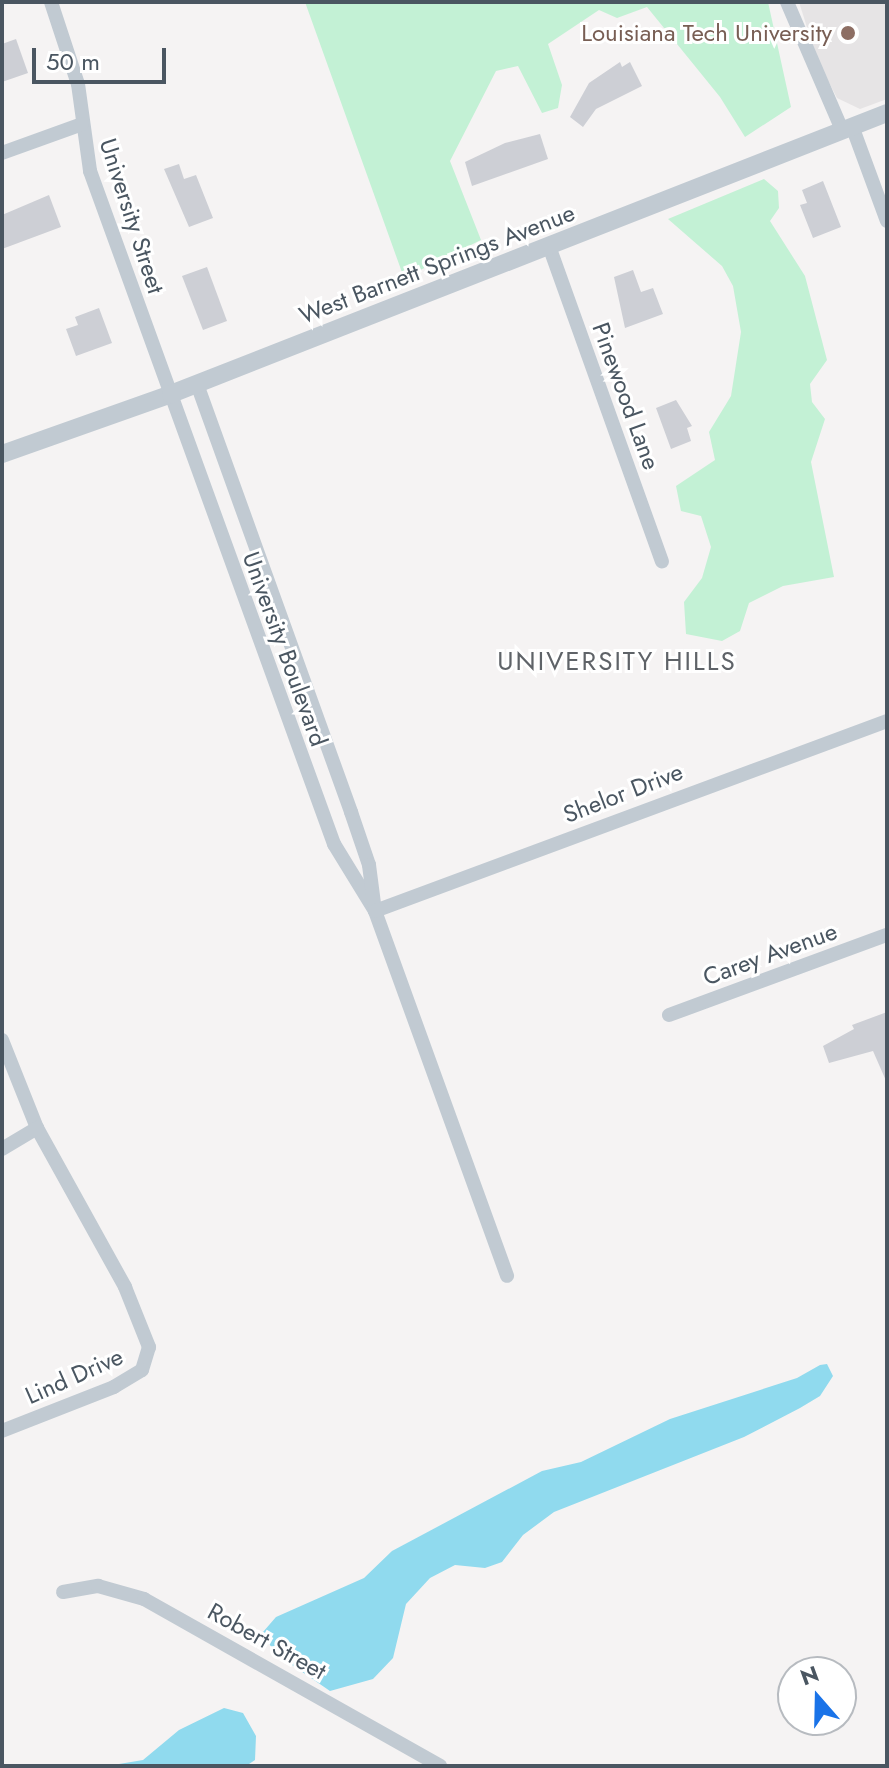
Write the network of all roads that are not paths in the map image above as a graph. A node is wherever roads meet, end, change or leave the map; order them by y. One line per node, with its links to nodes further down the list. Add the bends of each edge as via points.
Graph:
1 (51, 2): 4 (street, University Street, via 78,84)
2 (787, 2): 5 (street)
3 (887, 113): 5 (street, West Barnett Springs Avenue)
4 (82, 124): 6 (street); 10 (street, University Street, via 90,171)
5 (847, 128): 7 (street); 8 (street, West Barnett Springs Avenue)
6 (2, 153)
7 (887, 221)
8 (549, 246): 9 (street, West Barnett Springs Avenue); 12 (street, Pinewood Lane)
9 (197, 384): 10 (street, West Barnett Springs Avenue); 14 (street, University Boulevard, via 369,865)
10 (171, 394): 11 (street, West Barnett Springs Avenue); 14 (street, University Boulevard, via 334,844)
11 (2, 454)
12 (662, 561)
13 (887, 721): 14 (street, Shelor Drive)
14 (375, 911): 20 (street, University Boulevard)
15 (887, 935): 16 (street, Carey Avenue)
16 (669, 1015)
17 (2, 1040): 18 (street)
18 (37, 1128): 19 (street); 21 (street, Lind Drive, via 125,1287 149,1347 142,1370 114,1387)
19 (2, 1149)
20 (507, 1276)
21 (2, 1431)
22 (63, 1592): 23 (street, Robert Street, via 98,1586 144,1599)
23 (440, 1766)

